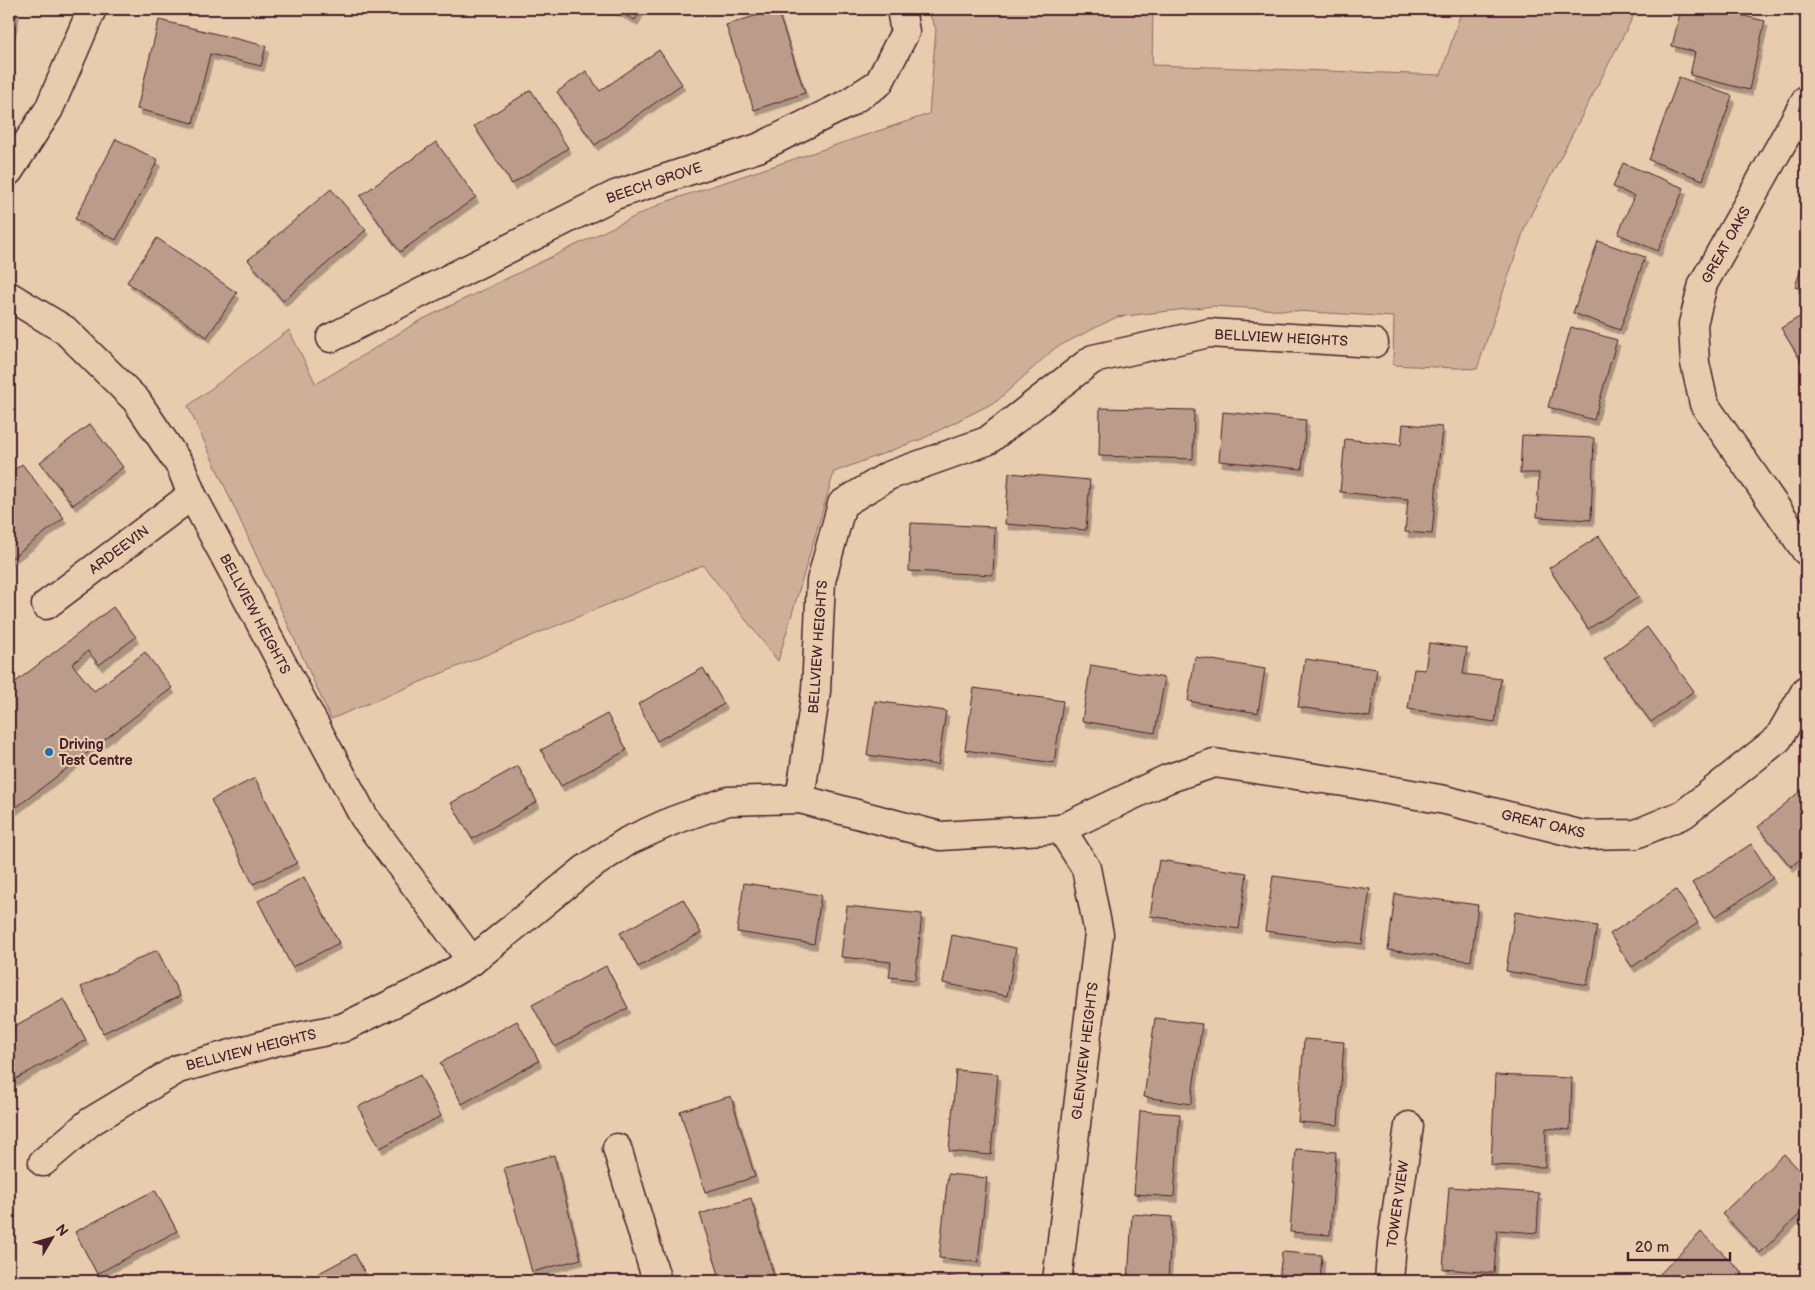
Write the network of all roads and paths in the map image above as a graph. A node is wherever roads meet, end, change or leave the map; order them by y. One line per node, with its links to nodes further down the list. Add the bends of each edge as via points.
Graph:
1 (92, 9): 4 (street, via 49,109)
2 (900, 9): 6 (street, BEECH GROVE, via 905,32 879,83 845,105 758,148 614,195)
3 (1806, 100): 9 (street, GREAT OAKS, via 1703,284 1693,324 1704,404)
4 (9, 171)
5 (9, 296): 8 (street, BELLVIEW HEIGHTS, via 65,330 136,400 181,467)
6 (331, 338)
7 (1374, 343): 13 (street, BELLVIEW HEIGHTS, via 1209,333 1093,359 987,441 888,476 842,504 821,581 816,691)
8 (192, 495): 10 (street, ARDEEVIN); 15 (street, BELLVIEW HEIGHTS, via 364,817)
9 (1806, 551)
10 (46, 604)
11 (1806, 690): 12 (street, GREAT OAKS, via 1778,739 1684,814 1636,834 1583,836 1445,800)
12 (1344, 782): 14 (street, BELLVIEW HEIGHTS, via 1214,763 1167,779)
13 (800, 799): 14 (street, BELLVIEW HEIGHTS, via 940,836); 15 (street, BELLVIEW HEIGHTS, via 728,801 628,841 584,870)
14 (1061, 829): 20 (street, GLENVIEW HEIGHTS, via 1086,868 1099,934)
15 (472, 961): 18 (street, BELLVIEW HEIGHTS, via 429,986 342,1028 277,1041 178,1069 90,1122)
16 (1409, 1126): 21 (street, TOWER VIEW)
17 (617, 1148): 19 (street)
18 (43, 1162)
19 (657, 1281)
20 (1057, 1281)
21 (1389, 1281)

